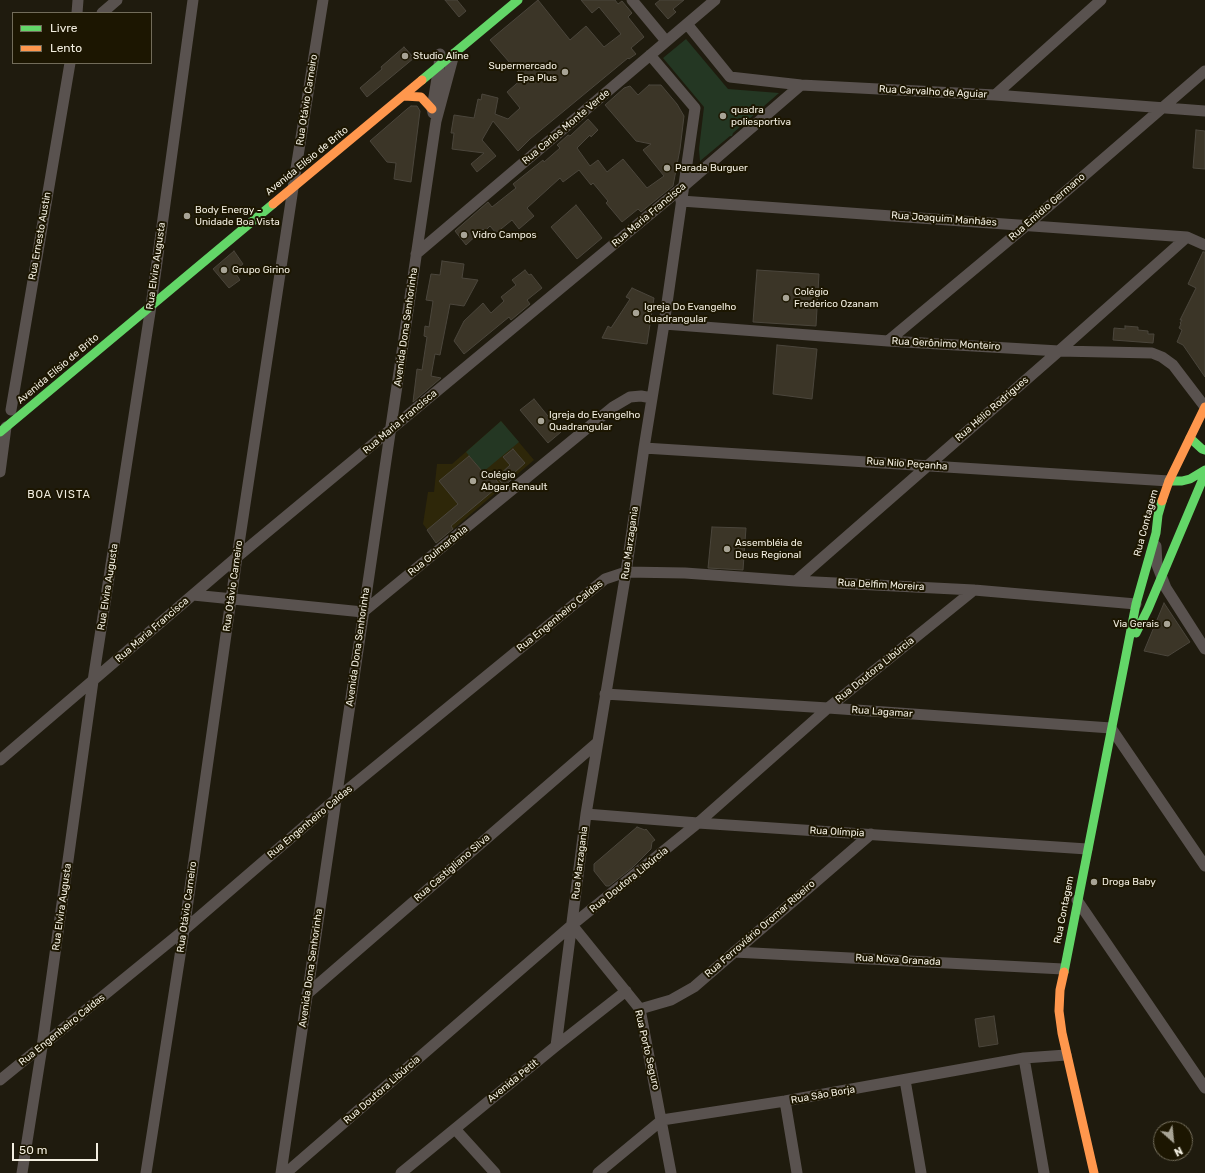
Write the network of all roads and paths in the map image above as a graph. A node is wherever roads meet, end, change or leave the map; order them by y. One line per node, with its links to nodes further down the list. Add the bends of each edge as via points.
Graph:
1 (78, 0): 9 (street)
2 (117, 0): 10 (street)
3 (193, 0): 34 (street, Rua Elvira Augusta)
4 (323, 0): 27 (street, Rua Otávio Carneiro)
5 (518, 0): 15 (street, Avenida Elísio de Brito)
6 (632, 0): 13 (street)
7 (715, 0): 11 (street, Rua Carlos Monte Verde)
8 (1101, 0): 21 (street)
9 (77, 12)
10 (103, 12)
11 (687, 24): 13 (street, Rua Carlos Monte Verde); 20 (street, Rua Carvalho de Aguiar, via 730,77)
12 (457, 39): 14 (street, Avenida Elísio de Brito)
13 (666, 41): 16 (street, Rua Carlos Monte Verde)
14 (440, 54): 18 (street, Avenida Dona Senhorinha); 27 (street, Avenida Elísio de Brito)
15 (454, 54): 18 (street, Avenida Elísio de Brito); 26 (street, Avenida Dona Senhorinha)
16 (650, 55): 28 (street, Rua Marzagania, via 695,108); 33 (street, Rua Carlos Monte Verde)
17 (70, 64): 43 (street, Rua Ernesto Austin)
18 (439, 66): 22 (street, Avenida Elísio de Brito); 24 (street, Avenida Dona Senhorinha)
19 (1205, 71): 23 (street, Rua Emídio Germano)
20 (801, 85): 21 (street, Rua Carvalho de Aguiar); 28 (street, Rua Maria Francisca)
21 (995, 95): 23 (street, Rua Carvalho de Aguiar)
22 (404, 96): 24 (street, via 421,97); 27 (street, Avenida Elísio de Brito)
23 (1162, 108): 25 (street, Rua Carvalho de Aguiar); 30 (street, Rua Emídio Germano)
24 (432, 109): 26 (street, Avenida Dona Senhorinha)
25 (1205, 111)
26 (436, 121): 33 (street, Avenida Dona Senhorinha)
27 (294, 181): 34 (street, Avenida Elísio de Brito); 35 (street, Avenida Elísio de Brito); 55 (street, Rua Otávio Carneiro)
28 (684, 186): 29 (street, Rua Marzagania); 45 (street, Rua Maria Francisca)
29 (681, 201): 30 (street, Rua Joaquim Manhães); 36 (street, Rua Marzagania)
30 (1027, 225): 31 (street, Rua Joaquim Manhães); 38 (street, Rua Emídio Germano)
31 (1187, 237): 32 (street, Rua Joaquim Manhães); 39 (street, Rua Hélio Rodrigues)
32 (1205, 245)
33 (416, 254): 45 (street, Avenida Dona Senhorinha)
34 (152, 293): 35 (street, Rua Elvira Augusta); 37 (street, Avenida Elísio de Brito)
35 (151, 306): 44 (street, Avenida Elísio de Brito); 66 (street, Rua Elvira Augusta)
36 (664, 324): 38 (street, Rua Gerônimo Monteiro); 40 (street, Rua Marzagania)
37 (105, 332)
38 (888, 340): 39 (street, Rua Gerônimo Monteiro)
39 (1059, 351): 42 (street, Rua Gerônimo Monteiro, via 1152,353 1173,365); 49 (street, Rua Hélio Rodrigues)
40 (652, 398): 47 (street, Rua Marzagania); 63 (street, Rua Guimarânia, via 630,397 613,407)
41 (20, 402): 43 (street, Avenida Elísio de Brito)
42 (1205, 407): 46 (street, Rua Contagem)
43 (8, 412)
44 (3, 430): 51 (street)
45 (390, 430): 55 (street, Rua Maria Francisca); 63 (street, Avenida Dona Senhorinha)
46 (1190, 438): 48 (street); 53 (street, Rua Contagem)
47 (644, 448): 49 (street, Rua Nilo Peçanha); 56 (street, Rua Marzagania)
48 (1205, 450)
49 (928, 465): 53 (street, Rua Nilo Peçanha); 58 (street, Rua Hélio Rodrigues)
50 (1205, 470): 53 (street, via 1190,479)
51 (0, 472)
52 (1205, 474): 57 (street, Rua Contagem)
53 (1169, 481): 54 (street, Rua Contagem, via 1158,515)
54 (1156, 533): 57 (street, via 1157,565); 62 (street, Rua Contagem)
55 (237, 557): 60 (street, Rua Maria Francisca); 61 (street, Rua Otávio Carneiro)
56 (626, 572): 58 (street, Rua Delfim Moreira); 67 (street, Rua Marzagania); 72 (street, Rua Engenheiro Caldas, via 605,579)
57 (1161, 577): 64 (street); 65 (street, Rua Contagem)
58 (796, 580): 59 (street, Rua Delfim Moreira)
59 (974, 590): 62 (street, Rua Delfim Moreira); 68 (street, Rua Doutora Libúrcia)
60 (193, 595): 61 (street); 66 (street, Rua Maria Francisca)
61 (231, 599): 63 (street); 80 (street, Rua Otávio Carneiro)
62 (1136, 604): 65 (street, Rua Contagem)
63 (363, 612): 72 (street, Avenida Dona Senhorinha)
64 (1205, 648)
65 (1128, 651): 69 (street, Rua Contagem)
66 (94, 681): 71 (street, Rua Maria Francisca); 87 (street, Rua Elvira Augusta)
67 (605, 694): 68 (street, Rua Lagamar); 70 (street, Rua Marzagania)
68 (828, 708): 69 (street, Rua Lagamar); 74 (street, Rua Doutora Libúrcia)
69 (1111, 728): 76 (street, Rua Contagem); 77 (street)
70 (598, 742): 73 (street, Rua Marzagania); 84 (street, Rua Castigliano Silva)
71 (0, 760)
72 (336, 799): 80 (street, Rua Engenheiro Caldas); 84 (street, Avenida Dona Senhorinha)
73 (586, 814): 74 (street, Rua Olímpia); 79 (street, Rua Marzagania)
74 (698, 824): 75 (street, Rua Olímpia); 79 (street, Rua Doutora Libúrcia)
75 (871, 834): 76 (street, Rua Olímpia); 81 (street, Rua Ferroviário Oromar Ribeiro)
76 (1087, 849): 78 (street, Rua Contagem)
77 (1205, 866)
78 (1076, 900): 82 (street, Rua Contagem); 92 (street)
79 (572, 926): 83 (street, Rua Porto Seguro); 86 (street, Rua Marzagania); 99 (street, Rua Doutora Libúrcia)
80 (184, 930): 87 (street, Rua Engenheiro Caldas); 97 (street, Rua Otávio Carneiro)
81 (734, 952): 82 (street, Rua Nova Granada); 85 (street, Rua Ferroviário Oromar Ribeiro, via 682,995)
82 (1063, 969): 88 (street, Rua Contagem, via 1059,1011)
83 (626, 991): 85 (street, Rua Porto Seguro); 86 (street, Avenida Petit)
84 (307, 994): 98 (street, Avenida Dona Senhorinha)
85 (640, 1009): 94 (street, Rua Porto Seguro)
86 (556, 1046): 95 (street, Avenida Petit)
87 (42, 1047): 90 (street, Rua Engenheiro Caldas); 96 (street, Rua Elvira Augusta)
88 (1066, 1055): 89 (street, Rua São Borja); 107 (street, Rua Contagem)
89 (1024, 1058): 91 (street, Rua São Borja); 106 (street)
90 (0, 1080)
91 (905, 1080): 93 (street, Rua São Borja); 105 (street)
92 (1205, 1088)
93 (785, 1102): 94 (street, Rua São Borja); 104 (street)
94 (662, 1120): 102 (street); 103 (street, Rua Porto Seguro)
95 (455, 1129): 100 (street, Avenida Petit); 101 (street)
96 (22, 1173)
97 (146, 1173)
98 (280, 1173)
99 (286, 1173)
100 (402, 1173)
101 (495, 1173)
102 (598, 1173)
103 (671, 1173)
104 (797, 1173)
105 (921, 1173)
106 (1044, 1173)
107 (1094, 1173)

